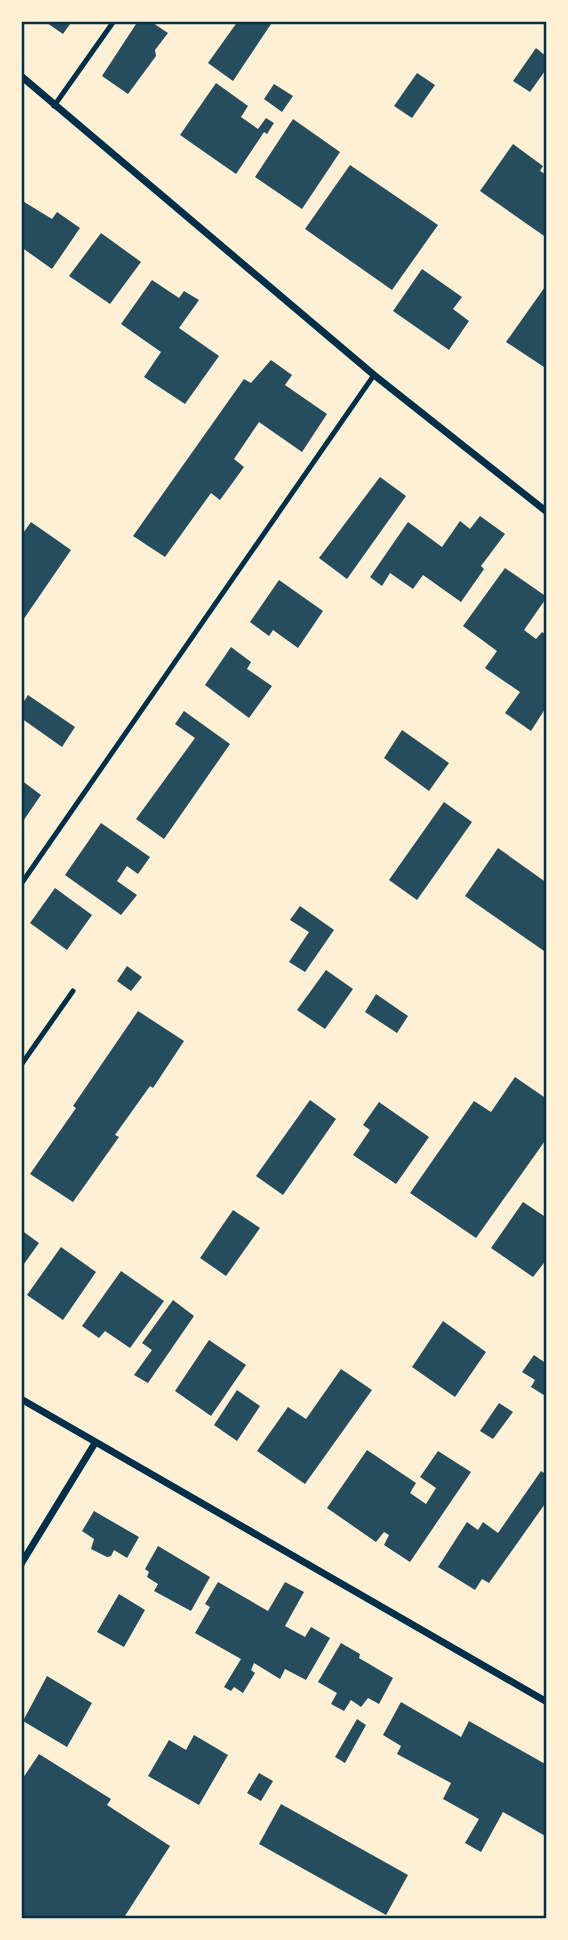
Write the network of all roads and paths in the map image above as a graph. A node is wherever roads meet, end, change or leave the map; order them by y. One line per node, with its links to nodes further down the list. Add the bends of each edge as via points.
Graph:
1 (114, 21): 3 (lane)
2 (21, 76): 3 (street)
3 (54, 106): 4 (street)
4 (374, 375): 5 (street); 6 (lane)
5 (547, 512)
6 (21, 884)
7 (73, 991): 8 (lane)
8 (21, 1065)
9 (21, 1399): 10 (street)
10 (95, 1443): 11 (street); 12 (street)
11 (21, 1564)
12 (547, 1702)

